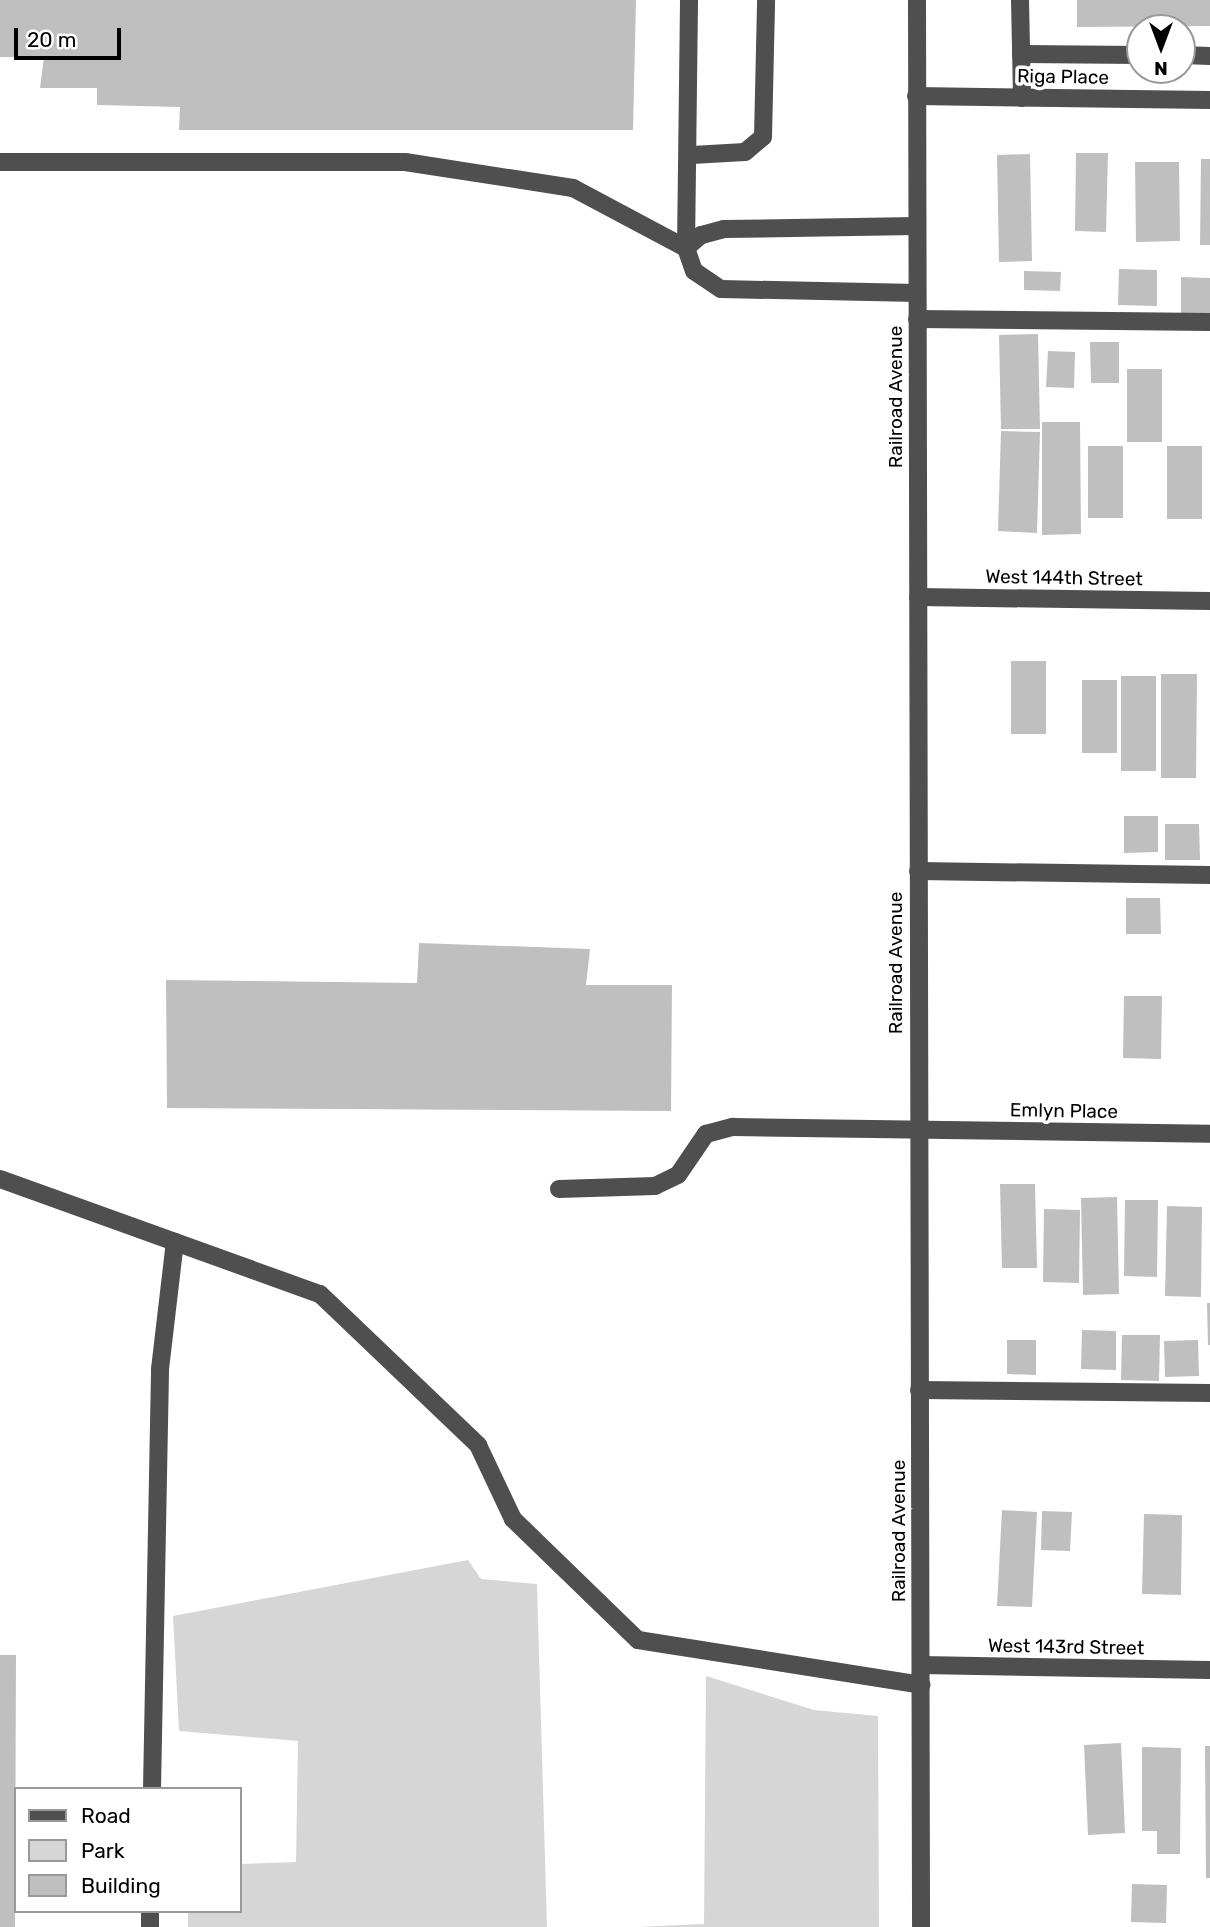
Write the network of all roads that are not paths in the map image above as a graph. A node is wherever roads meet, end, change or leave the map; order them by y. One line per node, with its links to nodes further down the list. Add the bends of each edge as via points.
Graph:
1 (689, 0): 10 (street)
2 (766, 0): 10 (street, via 763,137 745,152)
3 (917, 0): 7 (street, Railroad Avenue)
4 (1020, 0): 5 (street)
5 (1021, 54): 6 (street); 8 (street)
6 (1126, 55)
7 (916, 96): 8 (street, Riga Place); 12 (street, Railroad Avenue)
8 (1021, 98): 9 (street, Riga Place)
9 (1210, 100)
10 (692, 155): 13 (street)
11 (0, 162): 13 (street, via 405,162 573,188)
12 (916, 226): 13 (street, via 724,229 701,234); 14 (street, Railroad Avenue)
13 (686, 248): 14 (street, via 694,271 721,289)
14 (917, 293): 15 (street, Railroad Avenue)
15 (917, 318): 16 (street); 17 (street, Railroad Avenue)
16 (1210, 322)
17 (918, 597): 18 (street, West 144th Street); 19 (street, Railroad Avenue)
18 (1210, 601)
19 (918, 871): 20 (street); 21 (street, Railroad Avenue)
20 (1210, 875)
21 (917, 1130): 22 (street, Emlyn Place); 24 (street, Emlyn Place, via 733,1127 706,1134 678,1175 655,1186); 26 (street, Railroad Avenue)
22 (1210, 1134)
23 (0, 1179): 25 (street)
24 (559, 1189)
25 (174, 1242): 30 (street, via 320,1294 478,1445 513,1519 638,1640); 31 (street, via 160,1369)
26 (919, 1390): 27 (street); 28 (street, Railroad Avenue)
27 (1210, 1393)
28 (921, 1665): 29 (street, West 143rd Street); 30 (street, Railroad Avenue)
29 (1210, 1670)
30 (921, 1685): 32 (street, Railroad Avenue)
31 (152, 1787)
32 (921, 1927)

